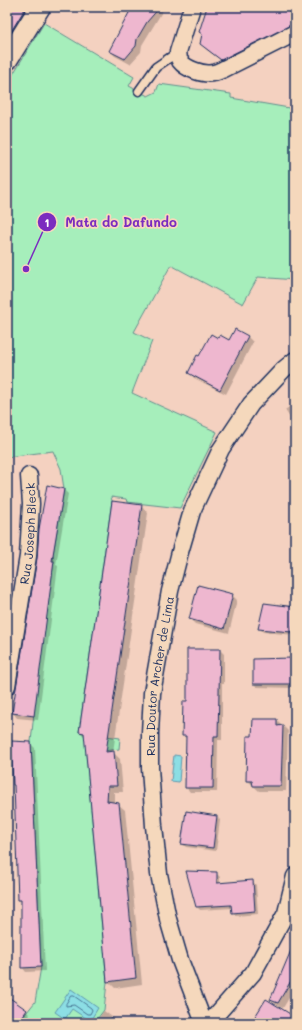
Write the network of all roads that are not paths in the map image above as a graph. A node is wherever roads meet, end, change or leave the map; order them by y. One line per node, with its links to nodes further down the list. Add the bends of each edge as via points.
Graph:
1 (40, 7): 5 (street)
2 (192, 7): 4 (street)
3 (295, 33): 4 (street, via 212,73 203,73 187,67 181,62)
4 (178, 52): 6 (lane, via 156,67)
5 (7, 60)
6 (139, 91)
7 (295, 360): 11 (street, Rua Doutor Archer de Lima, via 251,404 221,450 192,511 170,591 152,693 150,768 159,874 180,960)
8 (29, 476): 9 (street, Rua Joseph Bleck, via 28,556)
9 (7, 686)
10 (295, 876): 12 (street, via 286,913 253,973)
11 (204, 1023)
12 (209, 1023)

